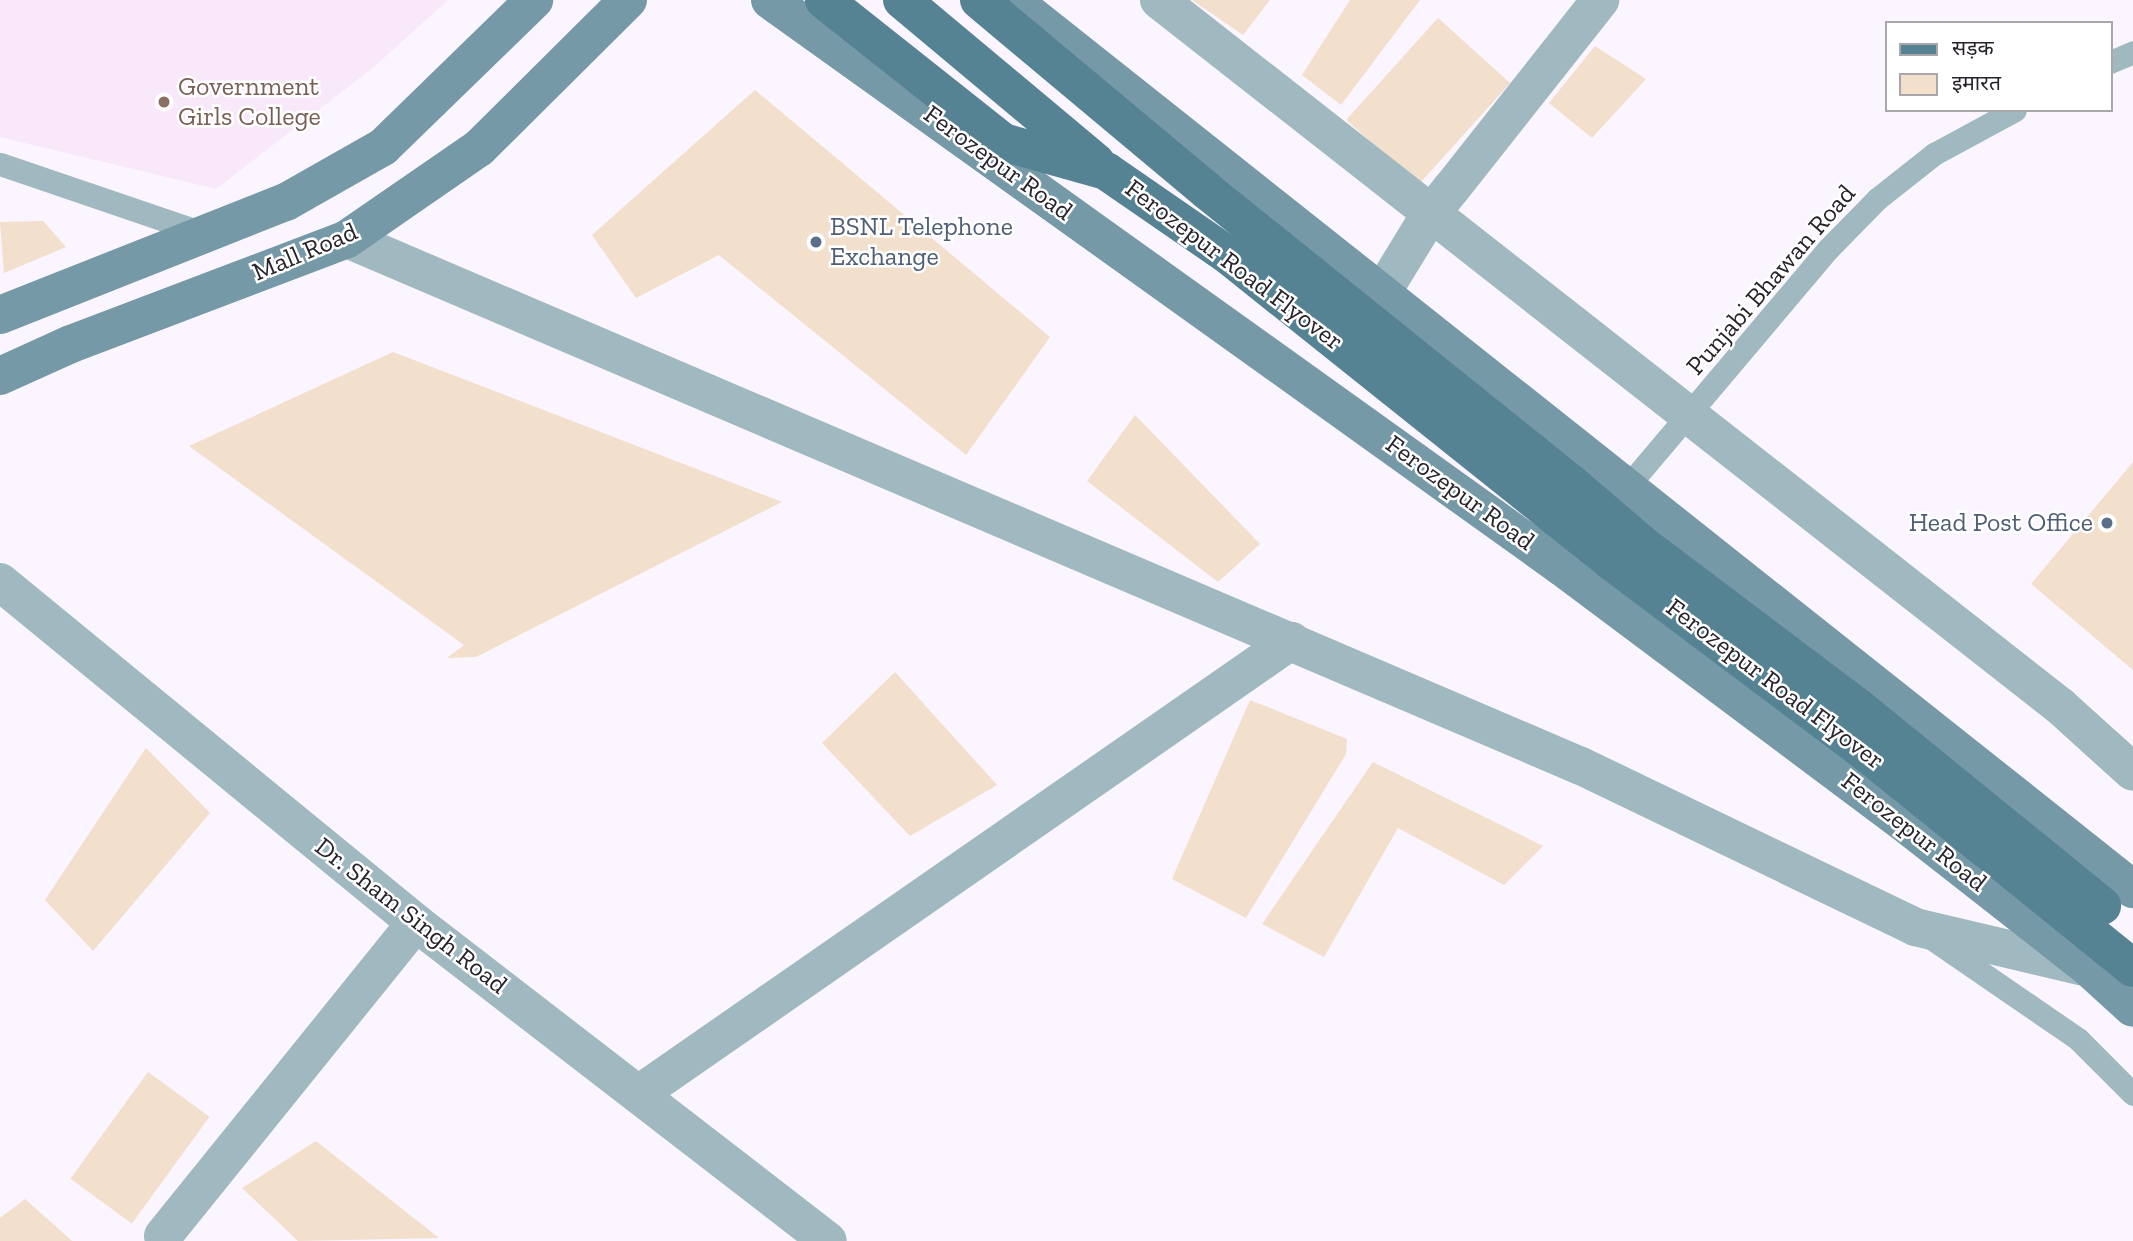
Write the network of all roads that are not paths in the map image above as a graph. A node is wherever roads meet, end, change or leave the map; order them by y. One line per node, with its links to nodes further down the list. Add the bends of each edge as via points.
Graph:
1 (534, 0): 14 (main road, Mall Road, via 383,147 286,202)
2 (628, 0): 15 (main road, Mall Road, via 479,148)
3 (770, 0): 30 (main road, Ferozepur Road, via 1562,566)
4 (824, 0): 13 (main road, Ferozepur Road Flyover, via 1003,142)
5 (902, 0): 13 (main road)
6 (1159, 0): 19 (street)
7 (1600, 0): 16 (street, via 1440,203)
8 (998, 7): 16 (main road, via 1159,121); 21 (main road, Ferozepur Road Flyover)
9 (2133, 52): 10 (lane)
10 (2112, 61)
11 (2011, 112): 19 (lane, Punjabi Bhawan Road, via 1934,154 1877,199 1829,248)
12 (0, 164): 14 (lane)
13 (1106, 171): 21 (main road, Ferozepur Road Flyover)
14 (206, 234): 17 (main road, Mall Road)
15 (347, 239): 18 (main road, Mall Road, via 71,344); 24 (street)
16 (1383, 291): 20 (main road)
17 (0, 314)
18 (0, 376)
19 (1689, 417): 20 (lane, Punjabi Bhawan Road); 25 (street, via 2060,706)
20 (1626, 488): 26 (main road)
21 (1566, 502): 22 (main road, bridge)
22 (1628, 554): 29 (main road, Ferozepur Road Flyover, via 1860,709); 31 (main road, Ferozepur Road Flyover)
23 (0, 582): 27 (street, Dr. Sham Singh Road)
24 (1291, 641): 28 (street, via 1581,765); 33 (street)
25 (2133, 772)
26 (2133, 889)
27 (416, 923): 33 (street, Dr. Sham Singh Road); 35 (street)
28 (1915, 927): 30 (street); 34 (lane, via 2078,1039)
29 (2133, 932)
30 (2089, 968): 32 (main road, Ferozepur Road)
31 (2133, 968)
32 (2133, 1008)
33 (640, 1093): 36 (street, Dr. Sham Singh Road)
34 (2133, 1094)
35 (163, 1236)
36 (828, 1241)

